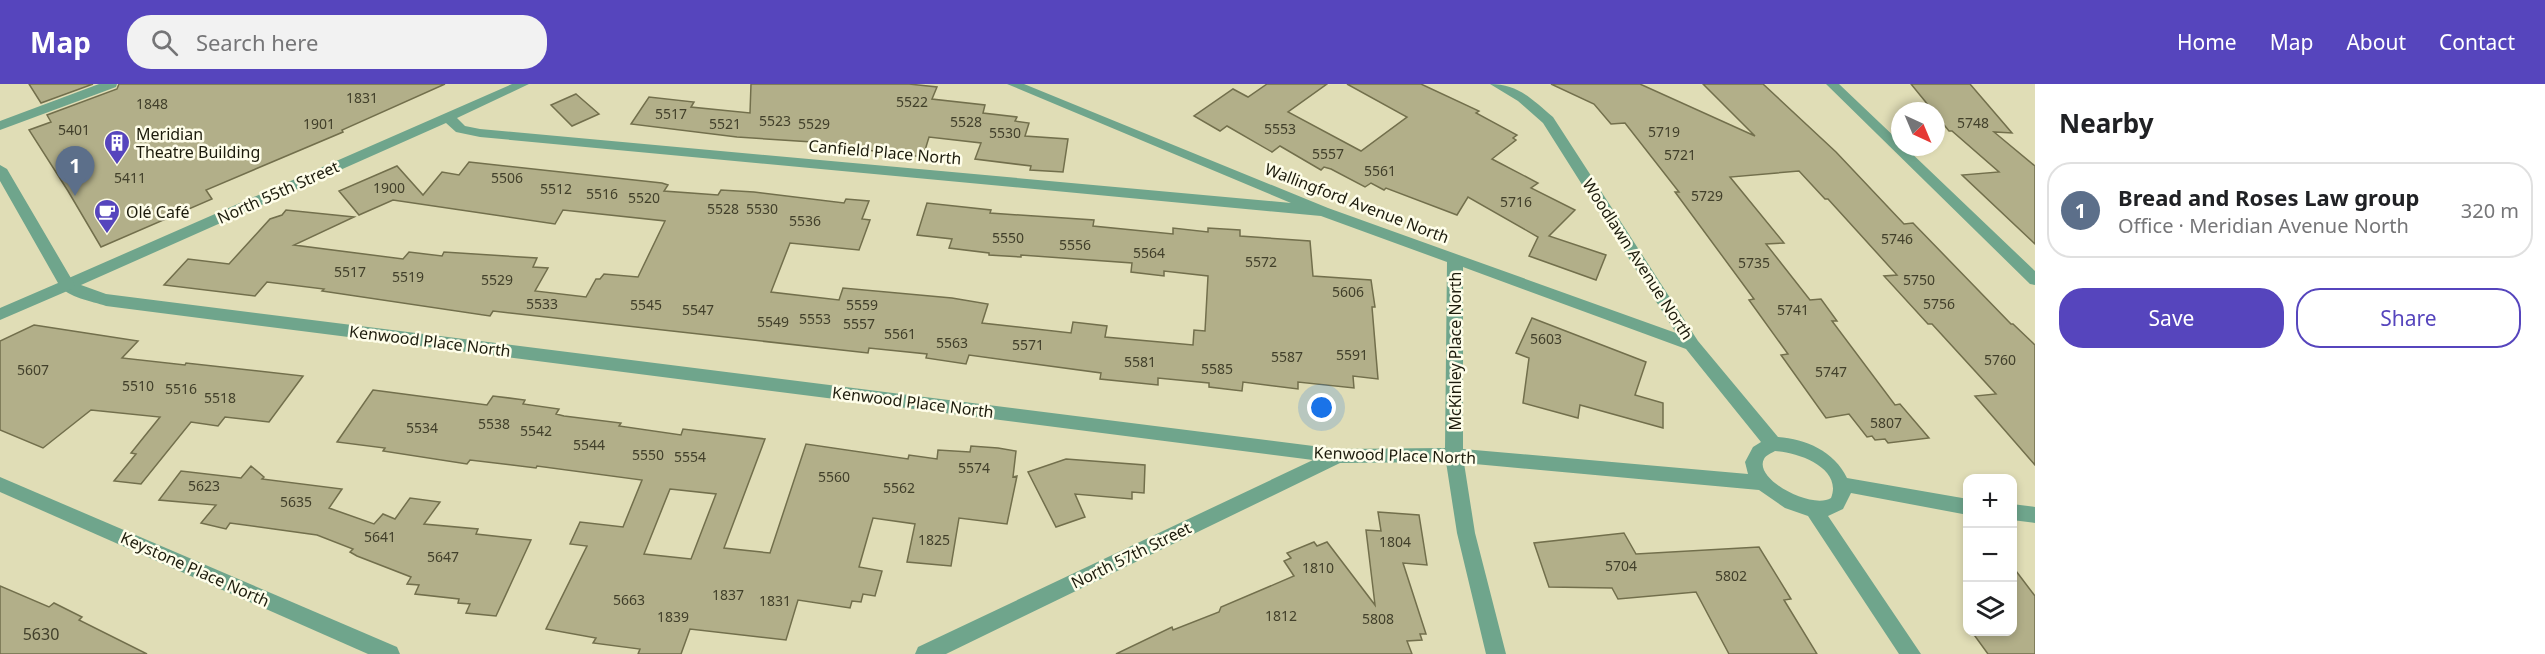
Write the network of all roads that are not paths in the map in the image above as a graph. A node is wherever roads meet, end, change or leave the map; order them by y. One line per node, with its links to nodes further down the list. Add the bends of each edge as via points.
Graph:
1 (111, 84): 7 (street)
2 (523, 84): 6 (street, North 55th Street)
3 (1012, 84): 9 (street, Wallingford Avenue North)
4 (1496, 84): 14 (street, Woodlawn Avenue North, via 1523,98 1548,120)
5 (1832, 84): 11 (street)
6 (448, 117): 9 (street, Canfield Place North, via 461,129 480,133); 12 (street, North 55th Street)
7 (0, 126)
8 (0, 169): 12 (street)
9 (1323, 211): 10 (street, Wallingford Avenue North)
10 (1455, 260): 14 (street, Wallingford Avenue North); 16 (street, McKinley Place North)
11 (2035, 280)
12 (67, 285): 13 (street, North 55th Street); 17 (street, Kenwood Place North, via 106,300)
13 (0, 314)
14 (1692, 345): 15 (street, Woodlawn Avenue North)
15 (1773, 444): 18 (street, via 1757,454 1756,472); 20 (street, via 1812,453 1834,470)
16 (1454, 455): 17 (street, Kenwood Place North); 18 (street, Kenwood Place North); 27 (street, McKinley Place North, via 1466,533)
17 (1337, 456): 26 (street, North 57th Street)
18 (1763, 483): 22 (street, via 1788,503)
19 (0, 484): 25 (street, Keystone Place North)
20 (1841, 484): 21 (street); 22 (street, via 1839,501 1831,507)
21 (1963, 506)
22 (1813, 509): 28 (street)
23 (2017, 513): 24 (street)
24 (2035, 515)
25 (390, 654)
26 (925, 654)
27 (1496, 654)
28 (1911, 654)

